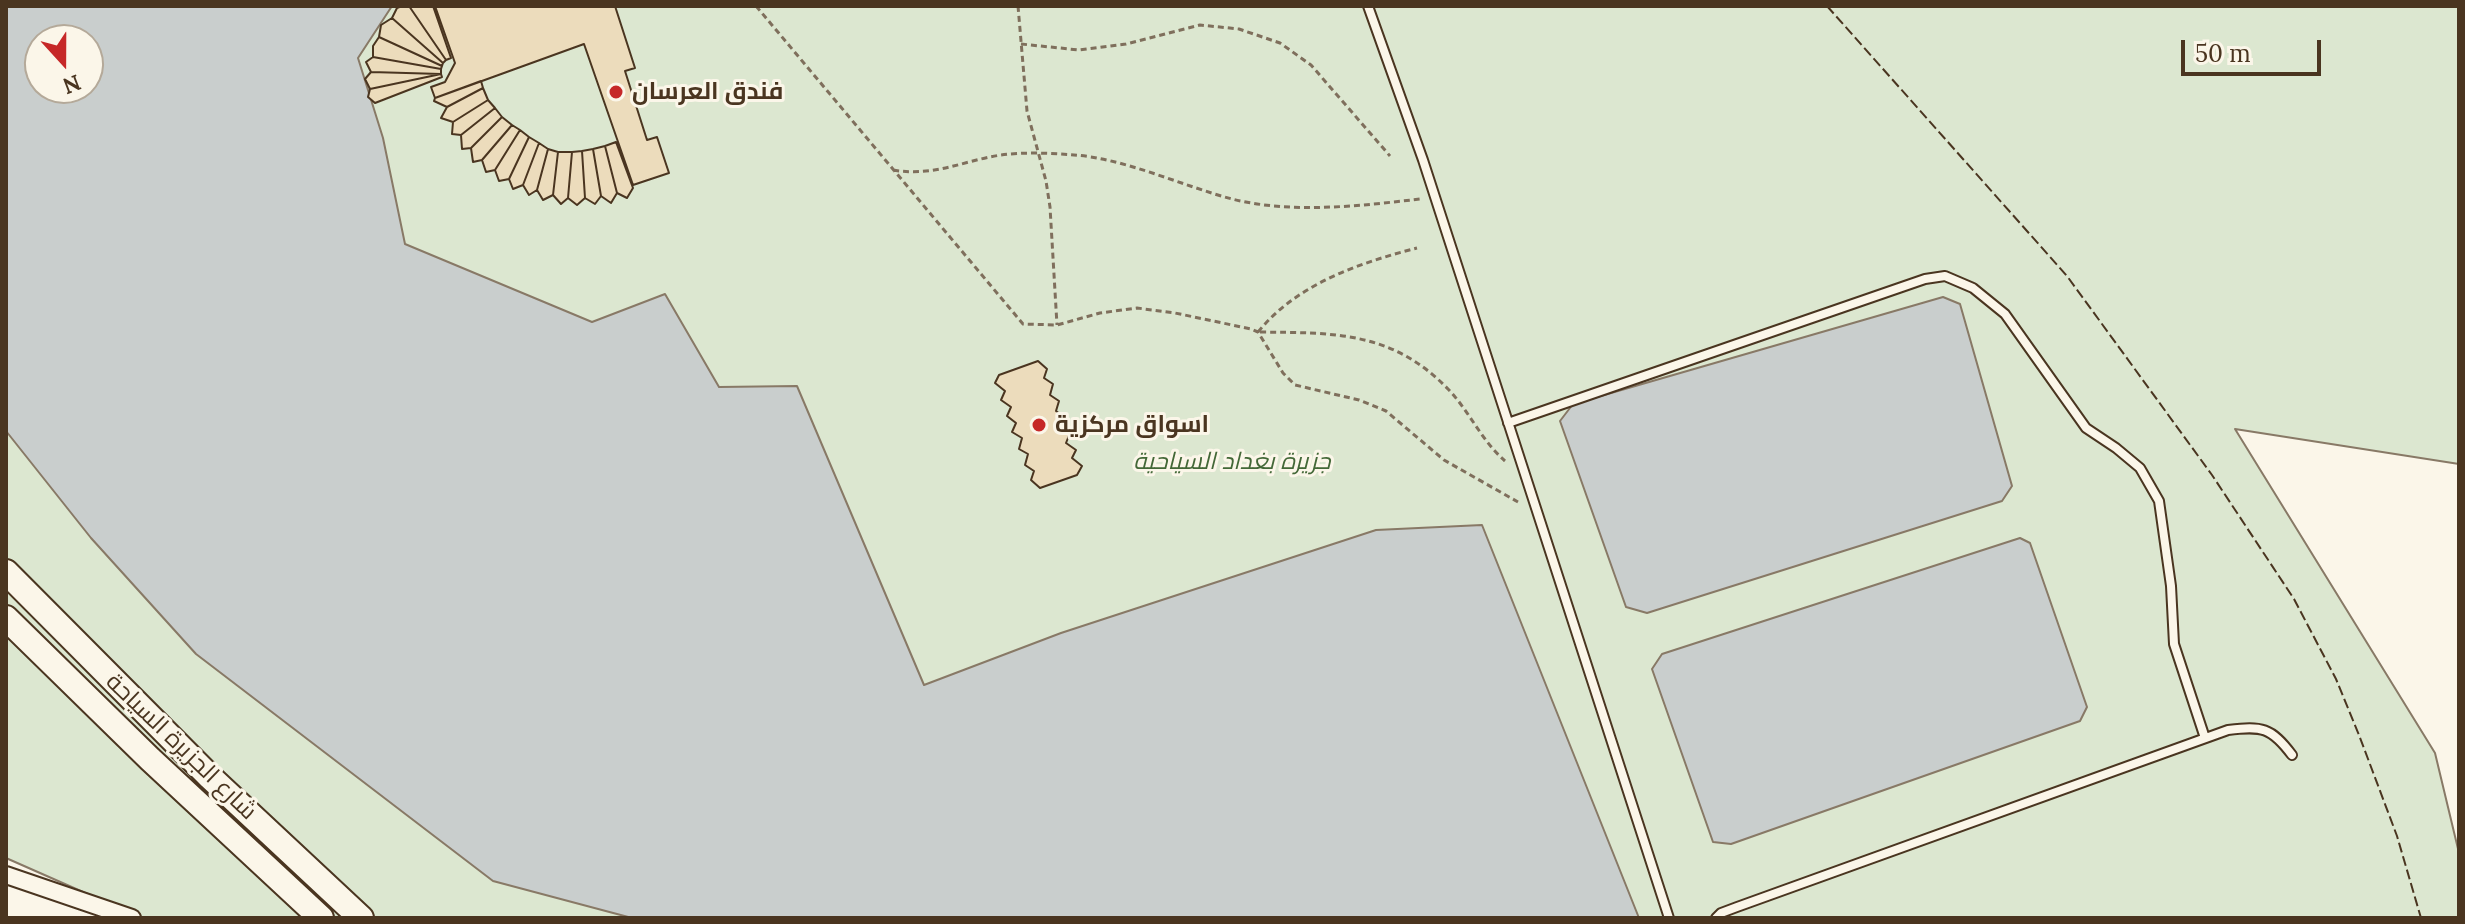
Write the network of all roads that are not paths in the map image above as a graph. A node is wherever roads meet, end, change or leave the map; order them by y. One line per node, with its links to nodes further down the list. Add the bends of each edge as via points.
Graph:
1 (1368, 6): 2 (lane)
2 (1508, 423): 5 (lane, via 1925,279 1945,276 1973,288 2005,314 2086,428 2140,468 2159,501 2174,644); 11 (lane)
3 (6, 572): 10 (main road, شارع الجزيرة السياحة, via 210,777)
4 (6, 618): 9 (main road, شارع الجزيرة السياحة)
5 (2205, 738): 6 (lane, via 2255,726 2280,739); 12 (lane)
6 (2292, 755)
7 (6, 875): 8 (street)
8 (132, 918)
9 (321, 918)
10 (361, 918)
11 (1669, 918)
12 (1716, 918)

